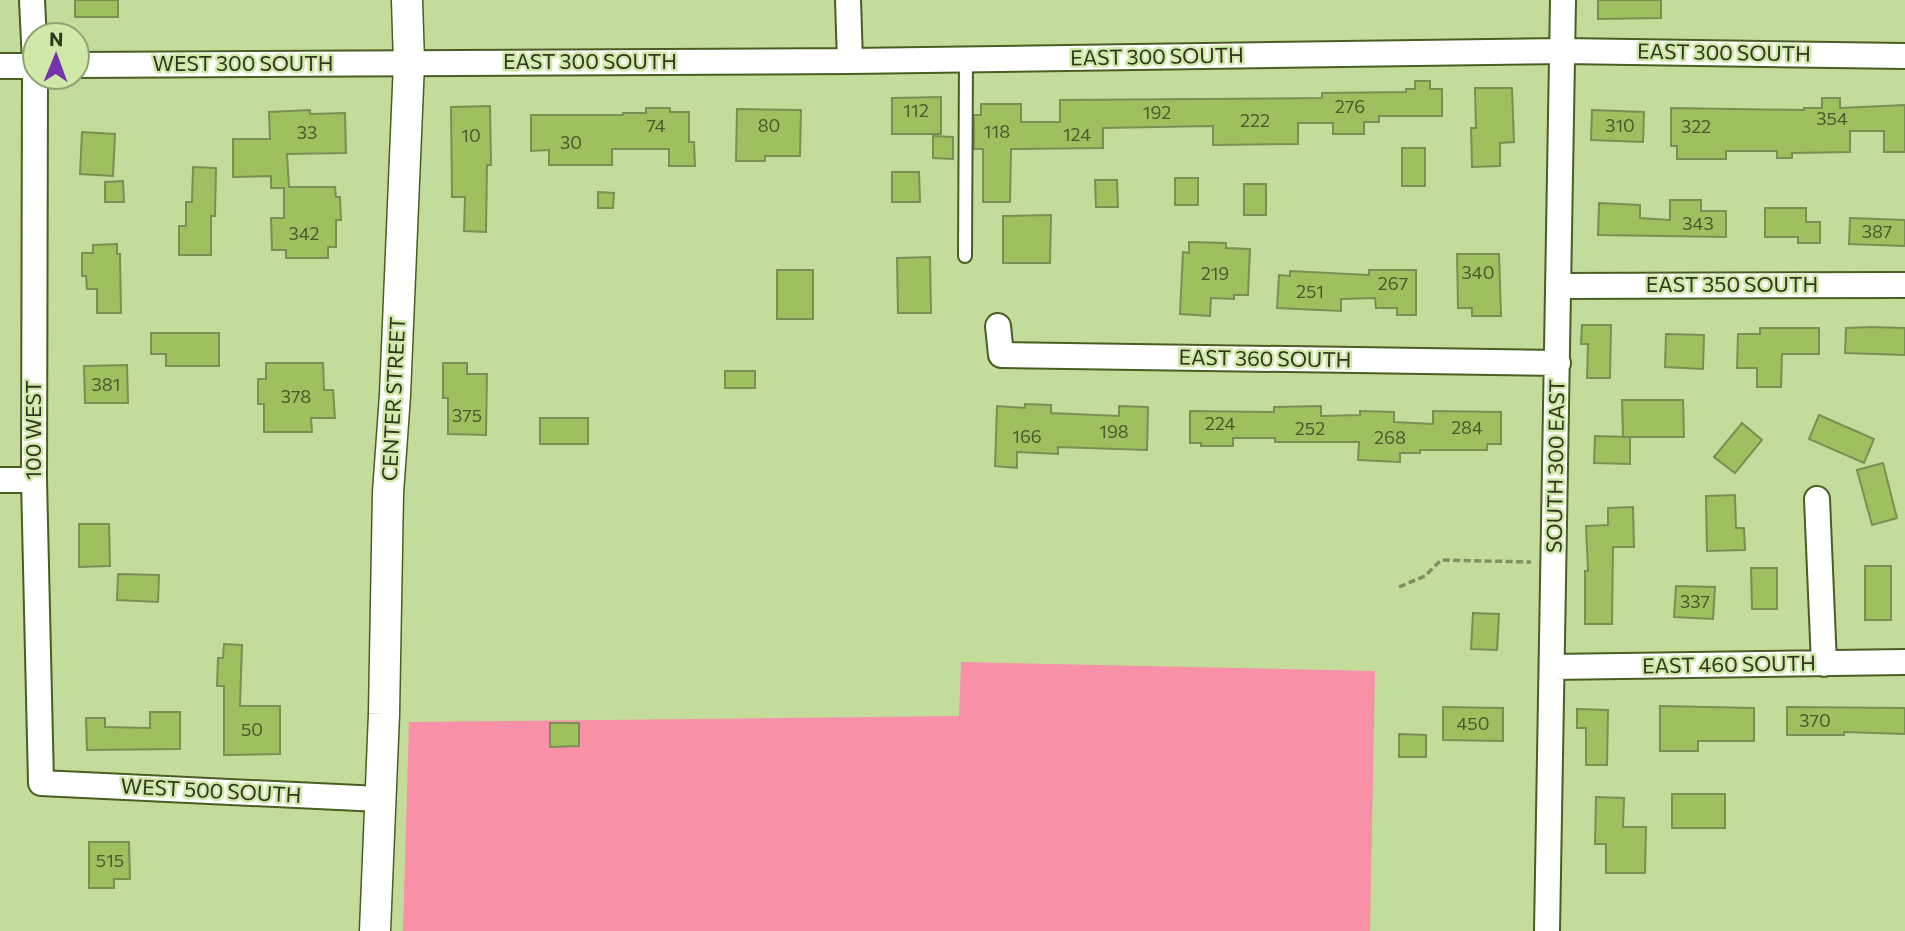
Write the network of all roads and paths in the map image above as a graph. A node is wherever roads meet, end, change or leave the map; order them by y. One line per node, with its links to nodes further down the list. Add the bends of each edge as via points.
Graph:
1 (32, 0): 5 (street)
2 (407, 0): 10 (street, CENTER STREET)
3 (848, 0): 9 (street)
4 (1563, 0): 6 (street, SOUTH 300 EAST)
5 (33, 21)
6 (1564, 51): 7 (street, EAST 300 SOUTH); 8 (street, EAST 300 SOUTH); 17 (street, SOUTH 300 EAST)
7 (1905, 56)
8 (967, 60): 9 (street, EAST 300 SOUTH); 15 (lane)
9 (850, 61): 10 (street, EAST 300 SOUTH)
10 (409, 63): 12 (street, WEST 300 SOUTH); 29 (street, CENTER STREET, via 388,493)
11 (21, 65): 13 (street)
12 (91, 65)
13 (0, 66)
14 (35, 91): 21 (street, 100 WEST)
15 (965, 256)
16 (1905, 285): 17 (street, EAST 350 SOUTH)
17 (1559, 286): 19 (street, SOUTH 300 EAST)
18 (998, 327): 19 (street, EAST 360 SOUTH, via 1001,355)
19 (1558, 363): 23 (street, SOUTH 300 EAST)
20 (0, 480): 21 (street)
21 (34, 480): 28 (street, 100 WEST)
22 (1817, 499): 26 (street)
23 (1554, 563): 24 (path, via 1441,560 1425,576); 27 (street, SOUTH 300 EAST)
24 (1399, 587)
25 (1905, 662): 26 (street, EAST 460 SOUTH)
26 (1824, 664): 27 (street, EAST 460 SOUTH)
27 (1552, 667): 31 (street, SOUTH 300 EAST)
28 (41, 783): 29 (street, WEST 500 SOUTH)
29 (380, 799): 30 (street, CENTER STREET)
30 (375, 931)
31 (1547, 931)

